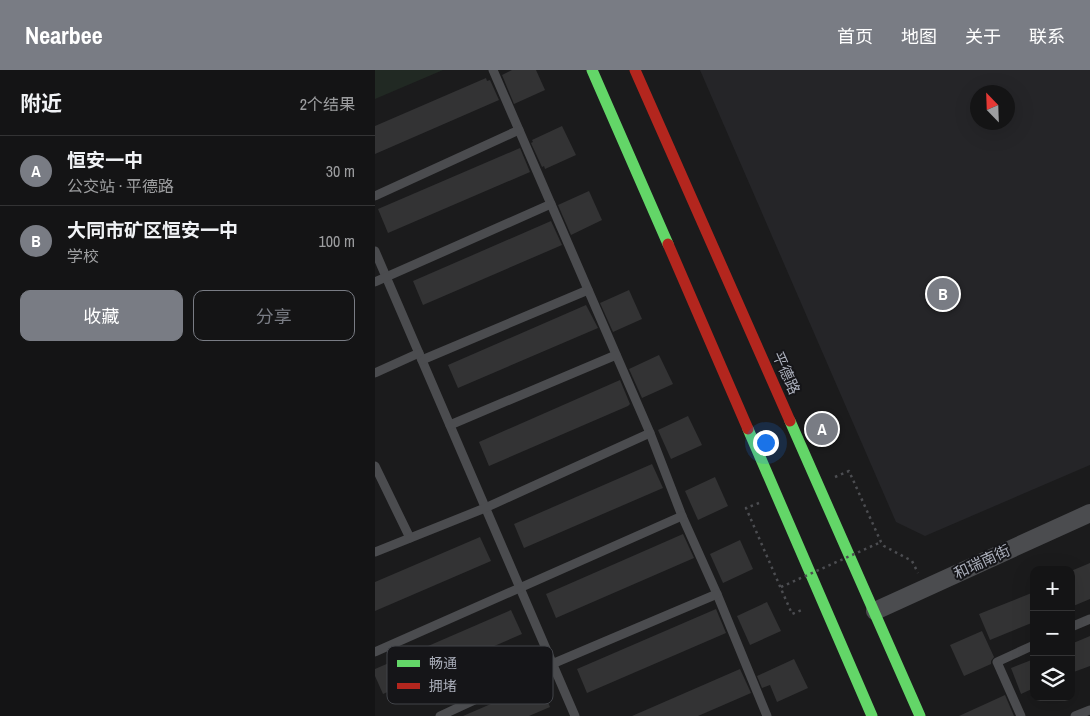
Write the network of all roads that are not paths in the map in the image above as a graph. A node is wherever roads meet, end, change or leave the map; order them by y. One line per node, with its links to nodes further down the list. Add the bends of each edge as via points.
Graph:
1 (493, 70): 4 (lane)
2 (592, 70): 39 (main road)
3 (635, 70): 24 (main road, 平德路)
4 (519, 130): 5 (lane); 6 (lane)
5 (375, 196)
6 (551, 204): 8 (lane); 10 (lane)
7 (375, 251): 8 (lane)
8 (386, 277): 9 (lane); 12 (lane)
9 (375, 282)
10 (588, 290): 11 (lane); 12 (lane)
11 (616, 355): 14 (lane); 15 (lane)
12 (420, 357): 13 (lane); 14 (lane)
13 (375, 373)
14 (450, 425): 17 (lane)
15 (650, 433): 17 (lane); 19 (lane)
16 (375, 467): 20 (lane)
17 (485, 508): 20 (lane); 22 (lane)
18 (1090, 512): 24 (street, 和瑞南街)
19 (682, 516): 22 (lane); 23 (lane)
20 (410, 538): 21 (lane)
21 (375, 552)
22 (519, 588): 27 (lane); 28 (lane)
23 (717, 594): 32 (lane); 38 (lane)
24 (875, 611): 40 (main road, 平德路)
25 (1090, 618): 26 (lane)
26 (1075, 625)
27 (388, 646)
28 (544, 646)
29 (387, 647): 31 (lane)
30 (1030, 647): 41 (lane, via 997,662)
31 (375, 652)
32 (553, 664)
33 (553, 666): 37 (lane)
34 (466, 704): 36 (lane)
35 (1090, 710): 42 (lane)
36 (440, 716)
37 (575, 716)
38 (767, 716)
39 (872, 716)
40 (919, 716)
41 (1021, 716)
42 (1075, 716)

